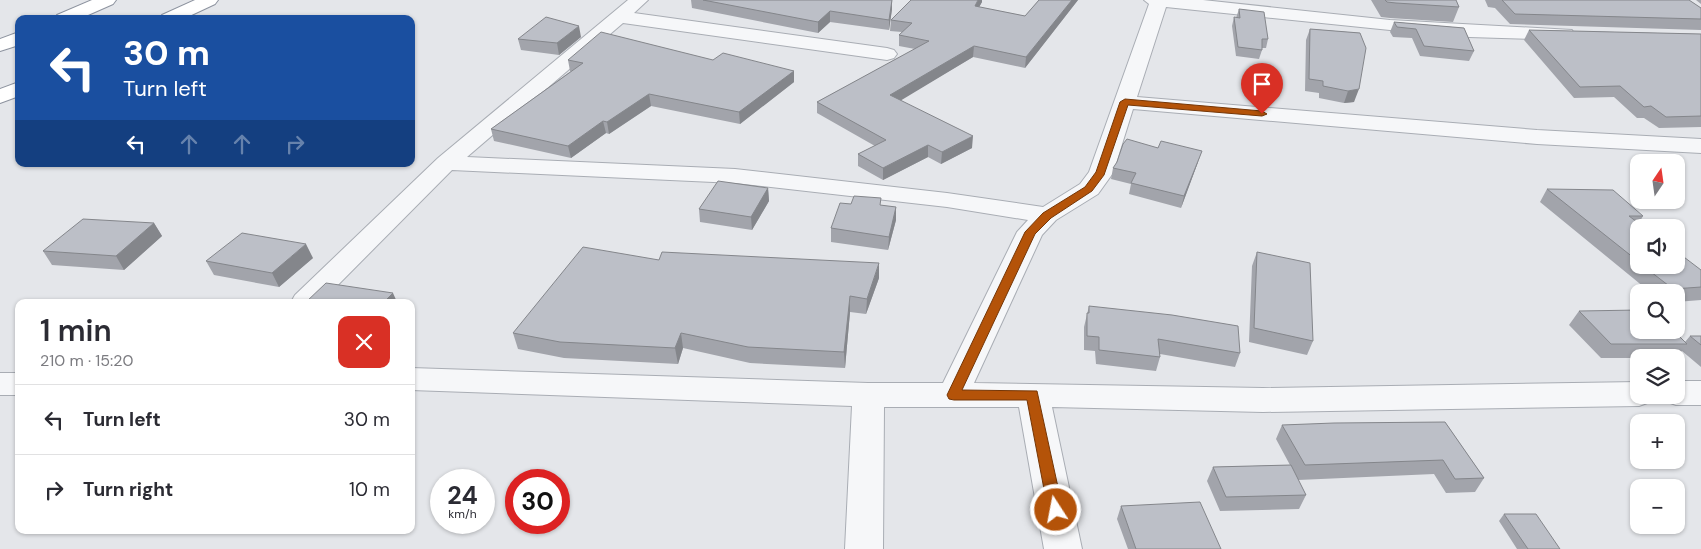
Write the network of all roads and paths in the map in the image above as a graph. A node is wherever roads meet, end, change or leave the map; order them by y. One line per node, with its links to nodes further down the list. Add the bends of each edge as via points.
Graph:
1 (108, 0): 5 (highway)
2 (209, 0): 6 (highway)
3 (639, 0): 7 (street)
4 (1157, 0): 8 (street, via 1390,25); 14 (street)
5 (72, 15)
6 (177, 15)
7 (622, 17): 11 (street); 16 (street)
8 (1583, 35)
9 (15, 40): 10 (highway)
10 (0, 46)
11 (887, 54)
12 (15, 90): 13 (highway)
13 (0, 97)
14 (1125, 102): 15 (street, via 1537,137); 17 (street, via 1101,173 1089,189)
15 (1701, 146)
16 (446, 164): 17 (street, via 735,176); 18 (street)
17 (1047, 215): 26 (street, via 1030,232)
18 (308, 299)
19 (415, 379): 25 (street)
20 (0, 384): 21 (street)
21 (15, 384)
22 (1685, 393): 23 (street)
23 (1701, 393)
24 (1630, 394): 27 (street, via 1264,400)
25 (868, 395): 26 (street); 28 (street)
26 (954, 395): 27 (street)
27 (1033, 395): 29 (street)
28 (864, 549)
29 (1063, 549)

